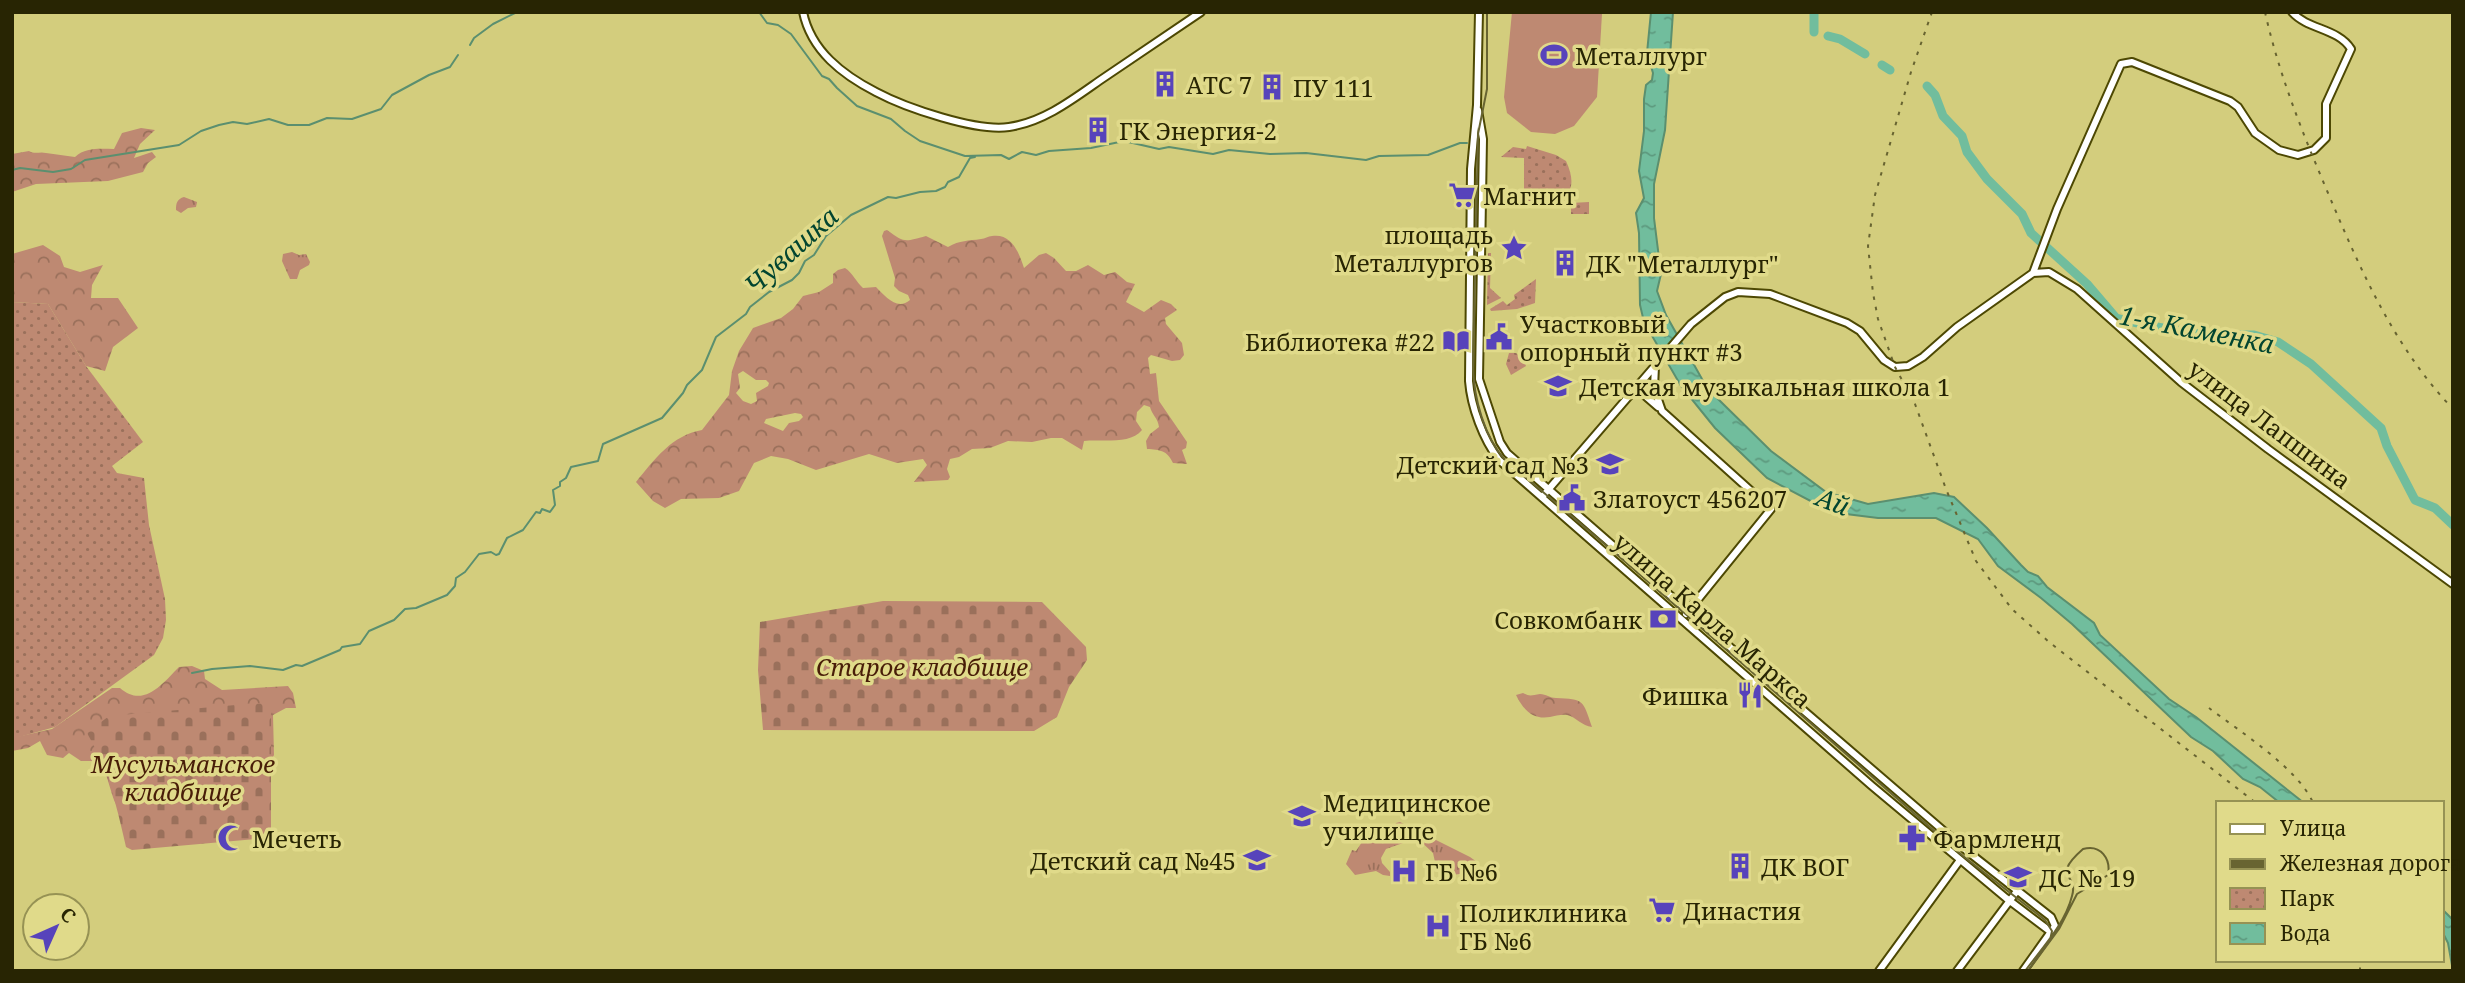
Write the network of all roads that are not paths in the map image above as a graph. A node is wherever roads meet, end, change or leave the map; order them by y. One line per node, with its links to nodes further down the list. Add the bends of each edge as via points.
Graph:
1 (1201, 12): 4 (main road, via 1044,117 1010,127 950,118 886,97 824,55)
2 (1479, 12): 5 (main road, улица Карла Маркса)
3 (2292, 12): 6 (main road, via 2301,21 2342,39 2351,49 2326,103 2326,138 2314,150 2298,155 2279,150 2255,133 2230,101 2127,61 2118,69)
4 (804, 16)
5 (1476, 105): 10 (main road, улица Карла Маркса, via 1483,139 1479,379 1500,442); 11 (main road, улица Карла Маркса, via 1471,169 1470,390 1492,452)
6 (2033, 273): 7 (main road, via 1908,366 1889,364 1847,323 1770,294 1738,292 1691,324); 12 (main road, улица Лапшина, via 2049,272 2077,289 2181,382)
7 (1657, 362): 8 (main road); 9 (main road, via 1654,388)
8 (1635, 387): 9 (main road); 10 (main road)
9 (1662, 411): 13 (main road, via 1771,509)
10 (1548, 488): 11 (main road); 13 (main road, улица Карла Маркса)
11 (1542, 497): 14 (main road, улица Карла Маркса)
12 (2453, 584)
13 (1688, 611): 14 (main road); 16 (main road, улица Карла Маркса)
14 (1682, 619): 15 (main road, улица Карла Маркса)
15 (1960, 860): 17 (main road, улица Карла Маркса); 19 (main road)
16 (2017, 891): 17 (main road); 18 (main road, улица Карла Маркса, via 2054,922)
17 (2010, 901): 18 (main road, улица Карла Маркса); 20 (main road)
18 (2050, 932): 21 (main road)
19 (1879, 971)
20 (1957, 971)
21 (2022, 971)

